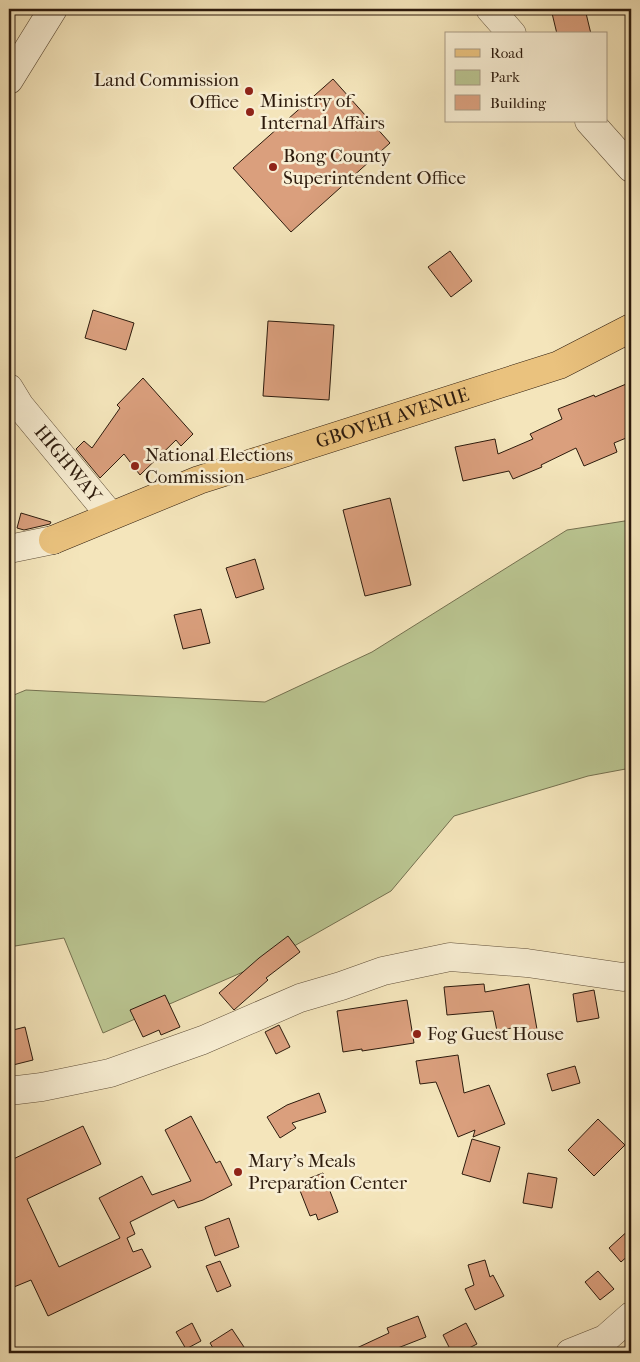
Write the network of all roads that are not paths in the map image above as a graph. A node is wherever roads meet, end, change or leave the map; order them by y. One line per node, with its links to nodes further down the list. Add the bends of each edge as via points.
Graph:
1 (54, 9): 4 (street)
2 (490, 9): 3 (street)
3 (510, 32)
4 (9, 80)
5 (590, 122): 6 (street)
6 (631, 168)
7 (631, 328): 9 (main road, GBOVEH AVENUE, via 559,365 198,480)
8 (9, 388): 9 (street, HIGHWAY, via 20,406)
9 (110, 516): 10 (main road, GBOVEH AVENUE)
10 (53, 540): 11 (street, GBOVEH AVENUE)
11 (9, 549)
12 (631, 975): 13 (street, via 623,977 526,963 450,957 382,971 300,998 203,1040 110,1073)
13 (9, 1092)
14 (631, 1316): 15 (street)
15 (600, 1346): 16 (street)
16 (570, 1353)

